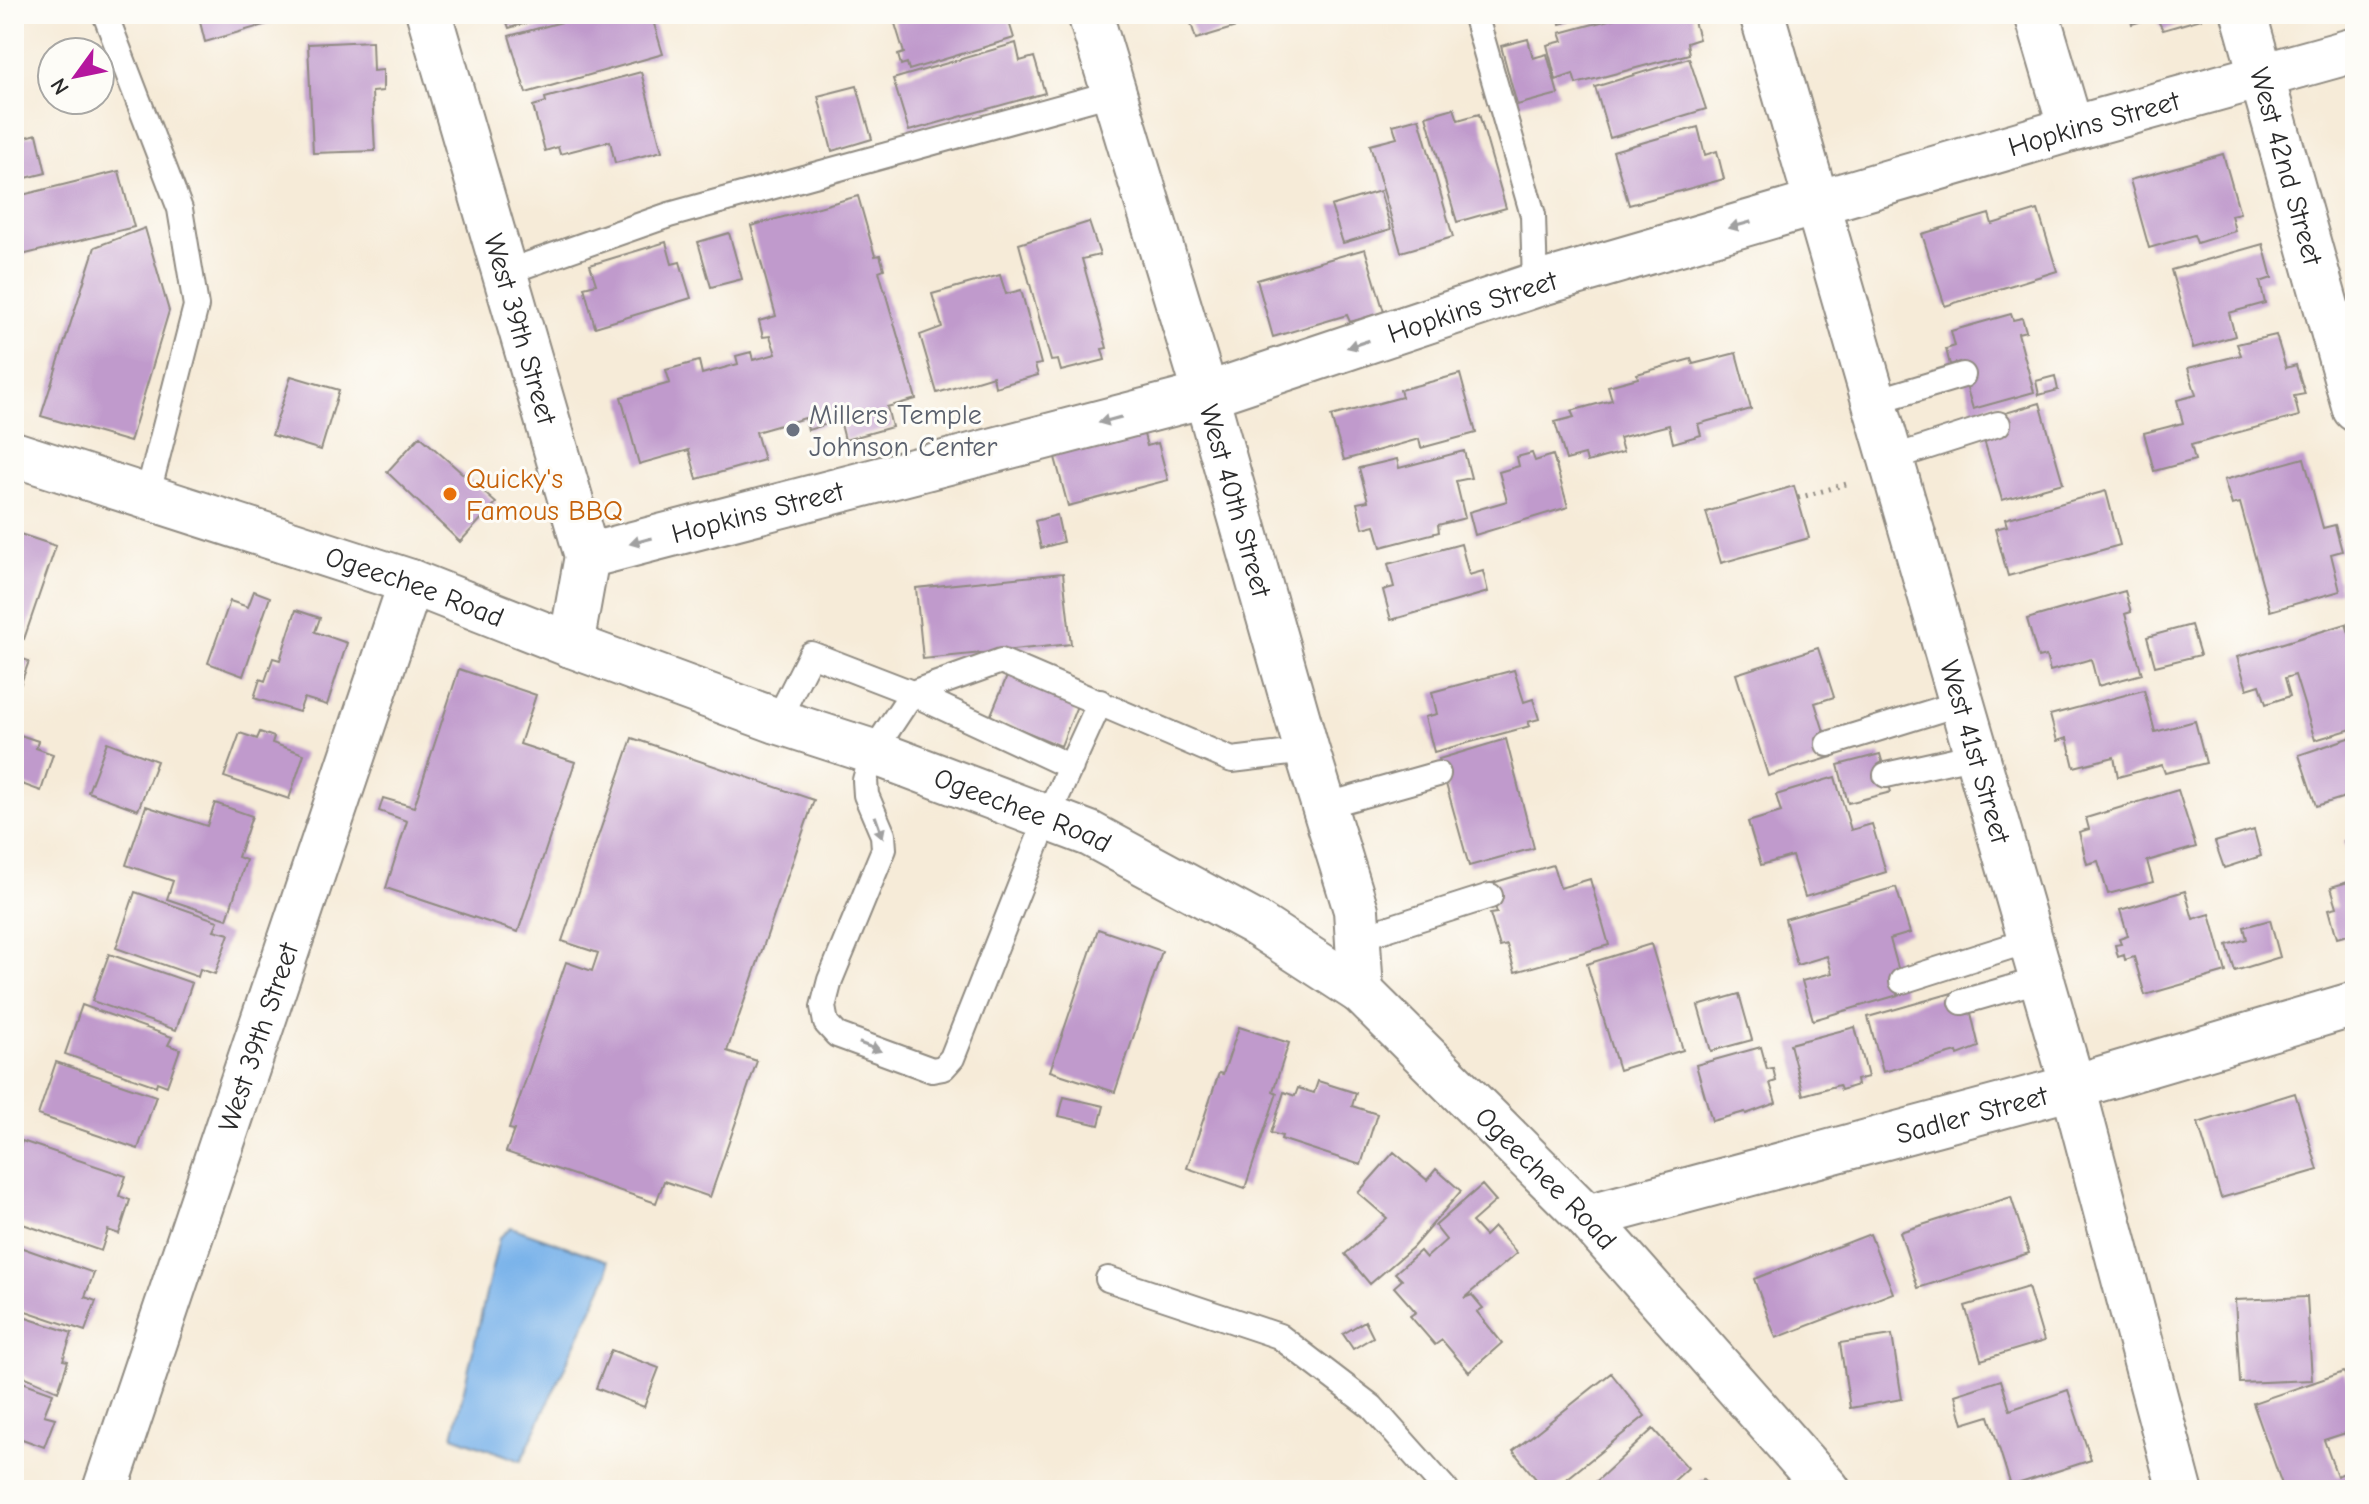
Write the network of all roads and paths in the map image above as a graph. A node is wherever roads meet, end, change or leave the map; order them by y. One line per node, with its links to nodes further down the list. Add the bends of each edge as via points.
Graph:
1 (105, 14): 22 (lane, via 180,209 196,306)
2 (429, 14): 13 (street, West 39th Street)
3 (1090, 14): 10 (street, West 40th Street)
4 (1475, 14): 14 (lane, via 1533,215)
5 (1762, 14): 12 (street, West 41st Street)
6 (2037, 14): 11 (street)
7 (2244, 14): 9 (street, West 42nd Street)
8 (2355, 50): 9 (street, Hopkins Street)
9 (2261, 75): 11 (street, Hopkins Street); 18 (street, West 42nd Street)
10 (1112, 93): 13 (lane, via 669,215); 16 (street, West 40th Street)
11 (2071, 129): 12 (street, Hopkins Street)
12 (1815, 203): 14 (street, Hopkins Street, one-way to 14); 17 (street, West 41st Street)
13 (504, 273): 24 (street, West 39th Street)
14 (1535, 285): 16 (street, Hopkins Street, one-way to 16)
15 (1963, 375): 17 (lane)
16 (1206, 395): 24 (street, Hopkins Street, one-way to 24); 32 (street, West 40th Street)
17 (1873, 402): 21 (street, West 41st Street)
18 (2355, 409)
19 (1998, 424): 21 (lane)
20 (14, 454): 22 (street, Ogeechee Road)
21 (1891, 464): 23 (path); 29 (street, West 41st Street)
22 (147, 497): 25 (street, Ogeechee Road)
23 (1798, 498)
24 (587, 556): 26 (street, West 39th Street)
25 (411, 582): 26 (street, Ogeechee Road); 50 (street, West 39th Street)
26 (571, 645): 30 (street, Ogeechee Road)
27 (912, 693): 28 (lane, via 1001,661); 30 (lane, via 811,654); 33 (lane); 35 (lane)
28 (1100, 702): 32 (lane, via 1232,760); 35 (lane)
29 (1961, 703): 31 (lane); 34 (street, West 41st Street)
30 (777, 721): 33 (street, Ogeechee Road)
31 (1828, 744)
32 (1307, 751): 38 (street, West 40th Street)
33 (873, 752): 39 (street, Ogeechee Road); 39 (lane, one-way to 39, via 866,795 884,849 823,1007 826,1023 837,1035 932,1070 943,1068 958,1045)
34 (1976, 755): 37 (lane); 42 (street, West 41st Street)
35 (1071, 767): 39 (lane)
36 (1438, 774): 38 (lane)
37 (1886, 775)
38 (1324, 806): 41 (street, West 40th Street, via 1356,910)
39 (1047, 818): 44 (street, Ogeechee Road, via 1090,834 1255,923)
40 (1490, 896): 41 (lane)
41 (1358, 938): 44 (street, West 40th Street)
42 (2036, 960): 43 (lane); 45 (lane); 47 (street, West 41st Street)
43 (1902, 981)
44 (1361, 992): 48 (street, Ogeechee Road)
45 (1962, 1002)
46 (2355, 1004): 47 (street, Sadler Street)
47 (2073, 1087): 48 (street, Sadler Street); 53 (street, West 41st Street)
48 (1587, 1217): 52 (street, Ogeechee Road)
49 (1108, 1279): 51 (lane, via 1279,1336 1372,1407)
50 (105, 1490)
51 (1446, 1490)
52 (1828, 1490)
53 (2180, 1490)

